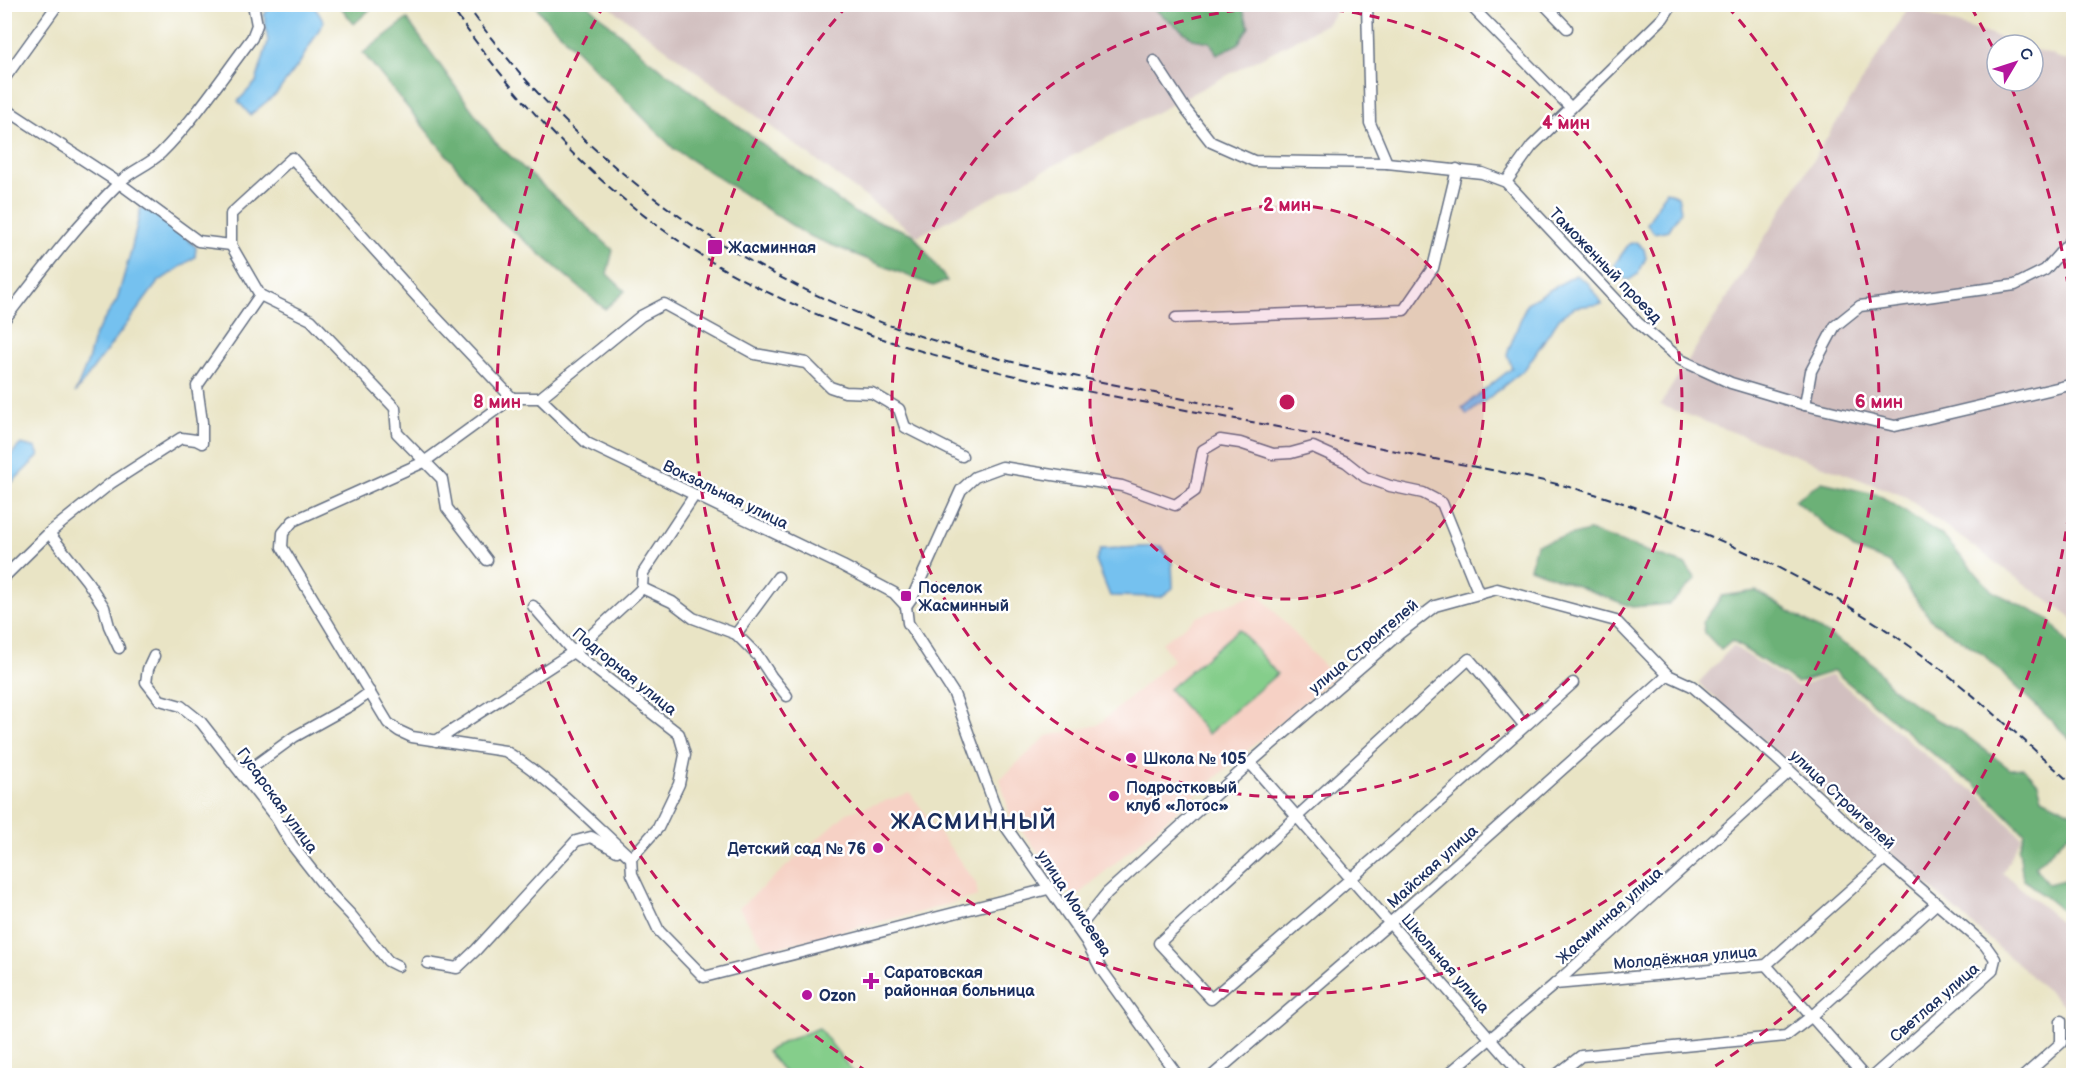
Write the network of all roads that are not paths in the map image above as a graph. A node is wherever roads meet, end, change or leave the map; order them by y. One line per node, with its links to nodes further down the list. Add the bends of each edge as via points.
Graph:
1 (58, 4): 9 (street)
2 (252, 4): 15 (street, via 257,25 252,38 159,155)
3 (1366, 4): 12 (street, via 1370,123)
4 (1469, 4): 11 (street)
5 (1544, 4): 7 (street)
6 (1672, 4): 11 (street, via 1663,18)
7 (1567, 28)
8 (1154, 61): 12 (street, Таможенный проезд, via 1211,142 1254,161)
9 (4, 79)
10 (4, 108): 15 (street)
11 (1571, 108): 14 (street, via 1532,146)
12 (1387, 163): 13 (street, Таможенный проезд)
13 (1457, 169): 14 (street, Таможенный проезд); 19 (street, via 1433,268 1404,310)
14 (1506, 182): 24 (street, Таможенный проезд, via 1638,323 1682,360 1731,383)
15 (118, 183): 17 (street, via 198,241); 20 (street, via 62,245)
16 (2073, 237): 24 (street, via 2045,270 2015,285 1860,306 1835,326 1811,371)
17 (231, 245): 18 (street); 22 (street, via 231,214 292,158)
18 (260, 295): 26 (street, via 311,320 395,408 397,433); 28 (street, via 197,386 202,443 181,438 111,483)
19 (1176, 318)
20 (4, 320)
21 (2073, 384): 24 (street, Таможенный проезд, via 1895,426)
22 (512, 398): 23 (street); 26 (street)
23 (540, 399): 25 (street, via 640,316 664,304 755,354 806,363 830,387 872,393 899,409 905,427); 27 (street, Вокзальная улица, via 587,443)
24 (1805, 405)
25 (962, 456)
26 (424, 462): 29 (street, via 442,479 447,508); 42 (street, via 293,520 283,533 286,557)
27 (694, 496): 32 (street, via 644,573); 35 (street, Вокзальная улица, via 843,566 894,593)
28 (49, 533): 31 (street); 37 (street, via 104,607)
29 (487, 560)
30 (778, 577): 36 (street)
31 (4, 578)
32 (642, 588): 36 (street, via 672,602 693,618); 38 (street)
33 (1479, 594): 35 (street, via 1442,503 1423,493 1365,477 1346,462 1313,447 1273,454 1240,442 1220,440 1203,450 1195,491 1175,505 1122,486 1002,467 975,477 961,490); 40 (street, улица Строителей, via 1497,589 1616,621); 46 (street, улица Строителей, via 1435,606)
34 (533, 606): 38 (street, Подгорная улица)
35 (906, 606): 53 (street, улица Моисеева, via 908,623 954,694 999,817)
36 (736, 634): 43 (street, via 758,656)
37 (120, 648)
38 (573, 652): 45 (street); 50 (street, Подгорная улица, via 679,734 685,755 679,784 658,828)
39 (154, 656): 48 (street, Гусарская улица, via 146,682 160,700 181,706 201,722)
40 (1668, 675): 47 (street, улица Строителей, via 1692,686); 55 (street, Майская улица)
41 (1573, 683): 44 (street)
42 (370, 692): 45 (street, via 388,723 411,737); 48 (street, via 294,736)
43 (787, 696)
44 (1525, 726): 49 (street, via 1468,659); 52 (street)
45 (436, 741): 50 (street, via 505,751 550,785)
46 (1250, 763): 49 (street, Школьная улица); 56 (street, улица Строителей, via 1107,893)
47 (1789, 772): 51 (street, улица Строителей); 61 (street, Жасминная улица)
48 (242, 775): 60 (street, Гусарская улица, via 328,891 388,962)
49 (1296, 816): 52 (street, Школьная улица); 52 (street, via 1159,943 1210,999)
50 (631, 858): 53 (street, via 632,874 659,931 704,977); 58 (street, via 591,837 576,841 457,968)
51 (1885, 859): 54 (street, улица Строителей); 59 (street, Молодёжная улица)
52 (1351, 878): 55 (street, Школьная улица)
53 (1048, 889): 56 (street, улица Моисеева)
54 (1937, 903): 57 (street, улица Строителей); 62 (street)
55 (1390, 923): 64 (street, Школьная улица); 66 (street, Майская улица)
56 (1077, 929): 65 (street, улица Моисеева)
57 (1985, 945): 71 (street, Светлая улица, via 1995,959 1992,971)
58 (428, 963)
59 (1766, 965): 61 (street, Молодёжная улица); 62 (street)
60 (398, 966)
61 (1555, 984): 64 (street, Жасминная улица)
62 (1812, 1016): 69 (street, via 1786,1035 1581,1056); 70 (street)
63 (2061, 1021): 72 (street, via 2061,1043)
64 (1492, 1038): 67 (street, Жасминная улица); 68 (street, Школьная улица)
65 (1178, 1076)
66 (1212, 1076)
67 (1446, 1076)
68 (1523, 1076)
69 (1555, 1076)
70 (1864, 1076)
71 (1873, 1076)
72 (2024, 1076)

